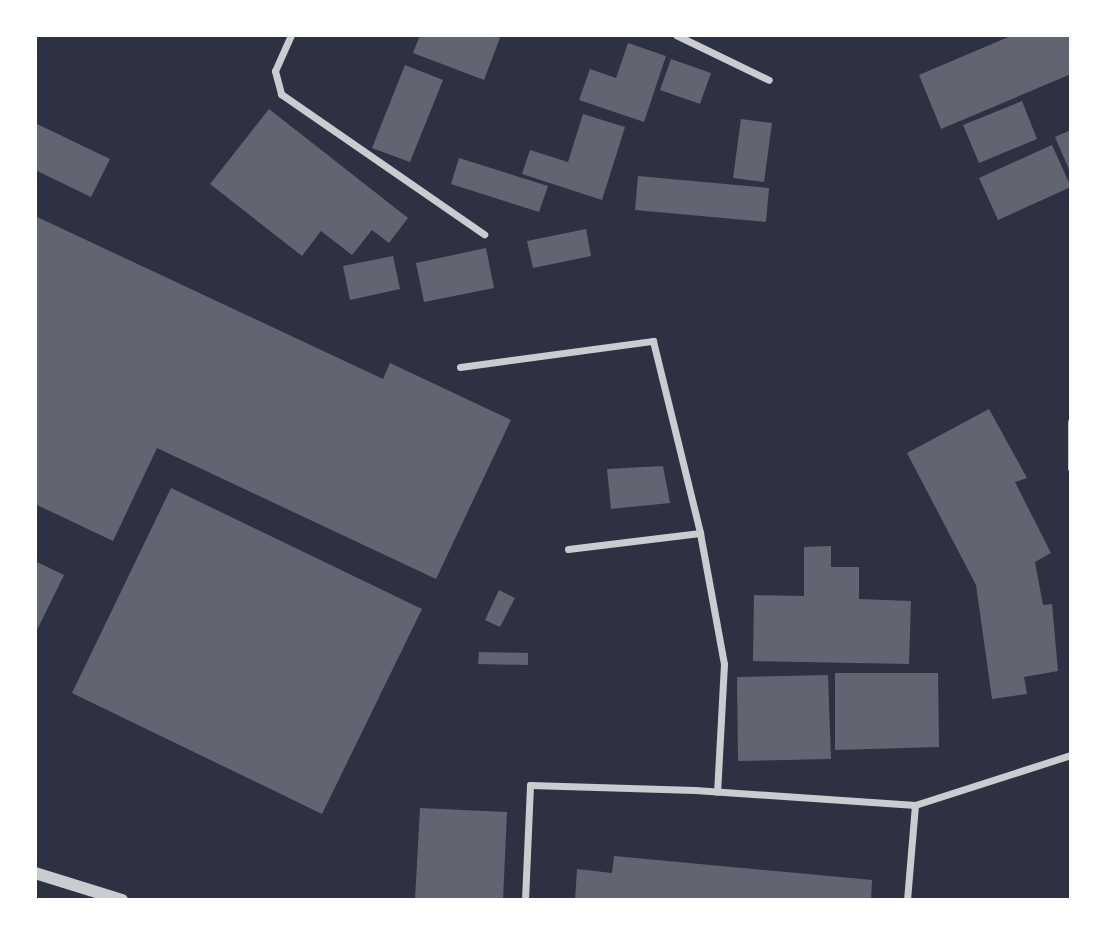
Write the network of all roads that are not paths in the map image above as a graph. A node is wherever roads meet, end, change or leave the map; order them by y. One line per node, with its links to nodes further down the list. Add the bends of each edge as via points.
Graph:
1 (291, 35): 4 (street, via 275,71 281,93)
2 (676, 35): 3 (street)
3 (769, 80)
4 (484, 234)
5 (460, 367): 8 (street, via 653,341)
6 (1071, 422): 7 (street)
7 (1071, 468)
8 (700, 533): 9 (street); 11 (street, via 724,664)
9 (568, 549)
10 (1071, 755): 12 (street)
11 (717, 792): 12 (street); 15 (street, via 530,785)
12 (915, 805): 16 (street)
13 (35, 873): 14 (street)
14 (122, 900)
15 (525, 900)
16 (907, 900)

